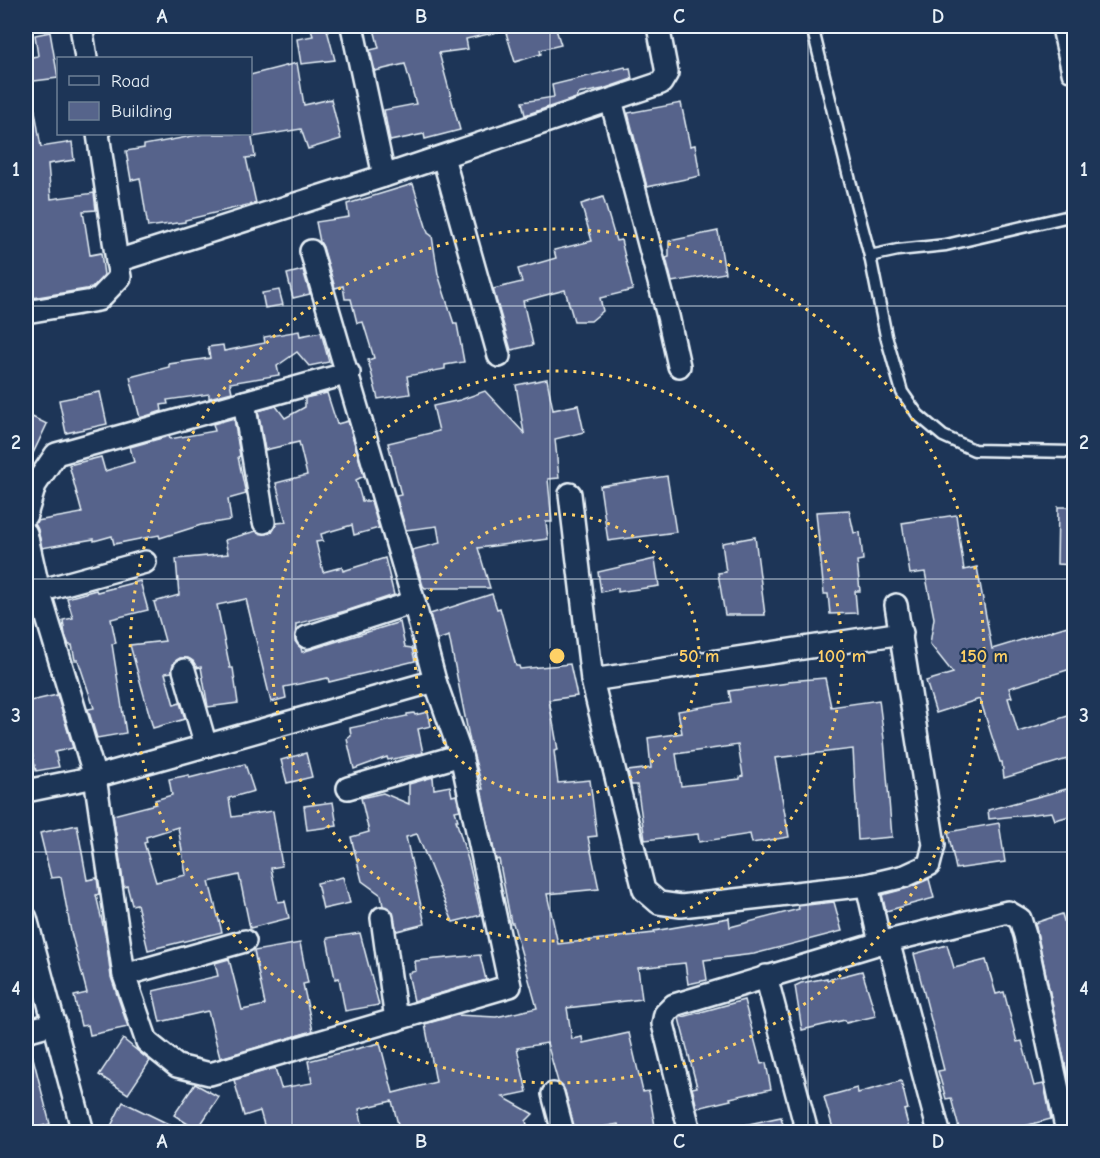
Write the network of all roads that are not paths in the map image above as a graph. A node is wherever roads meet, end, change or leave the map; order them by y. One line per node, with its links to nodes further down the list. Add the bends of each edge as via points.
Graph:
1 (81, 26): 6 (street)
2 (352, 26): 11 (street)
3 (658, 26): 8 (street, via 668,73 661,83)
4 (812, 26): 14 (lane)
5 (1057, 26): 7 (lane)
6 (86, 57)
7 (1068, 75)
8 (611, 100): 10 (street); 18 (street)
9 (98, 135): 15 (street)
10 (443, 157): 11 (street); 17 (street)
11 (384, 176): 15 (street)
12 (1074, 215): 14 (lane, via 946,245)
13 (311, 251): 19 (street)
14 (870, 256): 21 (lane, via 902,392 918,415 943,436 974,450)
15 (117, 261): 16 (street, via 120,277 98,300)
16 (26, 312)
17 (499, 356)
18 (679, 366)
19 (349, 373): 20 (street); 28 (street)
20 (244, 402): 23 (street, via 56,454 36,485); 24 (street)
21 (1074, 452)
22 (570, 494): 34 (street)
23 (26, 515)
24 (264, 522)
25 (26, 533): 27 (street)
26 (145, 562): 27 (street)
27 (39, 591): 37 (street)
28 (414, 602): 31 (street); 33 (street)
29 (896, 605): 30 (street)
30 (902, 633): 34 (street); 40 (street, via 934,845 929,865 905,876)
31 (307, 637)
32 (184, 670): 35 (street)
33 (435, 681): 35 (street); 36 (street)
34 (592, 681): 40 (street, via 644,890 659,903 681,906)
35 (206, 746): 37 (street)
36 (461, 755): 38 (street); 47 (street, via 510,986)
37 (95, 777): 39 (street); 45 (street)
38 (348, 788)
39 (26, 791)
40 (867, 885): 44 (street)
41 (26, 918): 48 (street)
42 (382, 918): 47 (street)
43 (245, 941): 45 (street)
44 (884, 942): 46 (street); 55 (street); 56 (street, via 1008,912 1020,919)
45 (124, 975): 47 (street, via 147,1042 177,1066 210,1074)
46 (766, 976): 53 (street, via 674,1005 665,1014 663,1024); 54 (street)
47 (396, 1020)
48 (55, 1023): 49 (street); 51 (street)
49 (26, 1031)
50 (553, 1094): 52 (street)
51 (83, 1132)
52 (563, 1132)
53 (690, 1132)
54 (807, 1132)
55 (939, 1132)
56 (1067, 1132)

